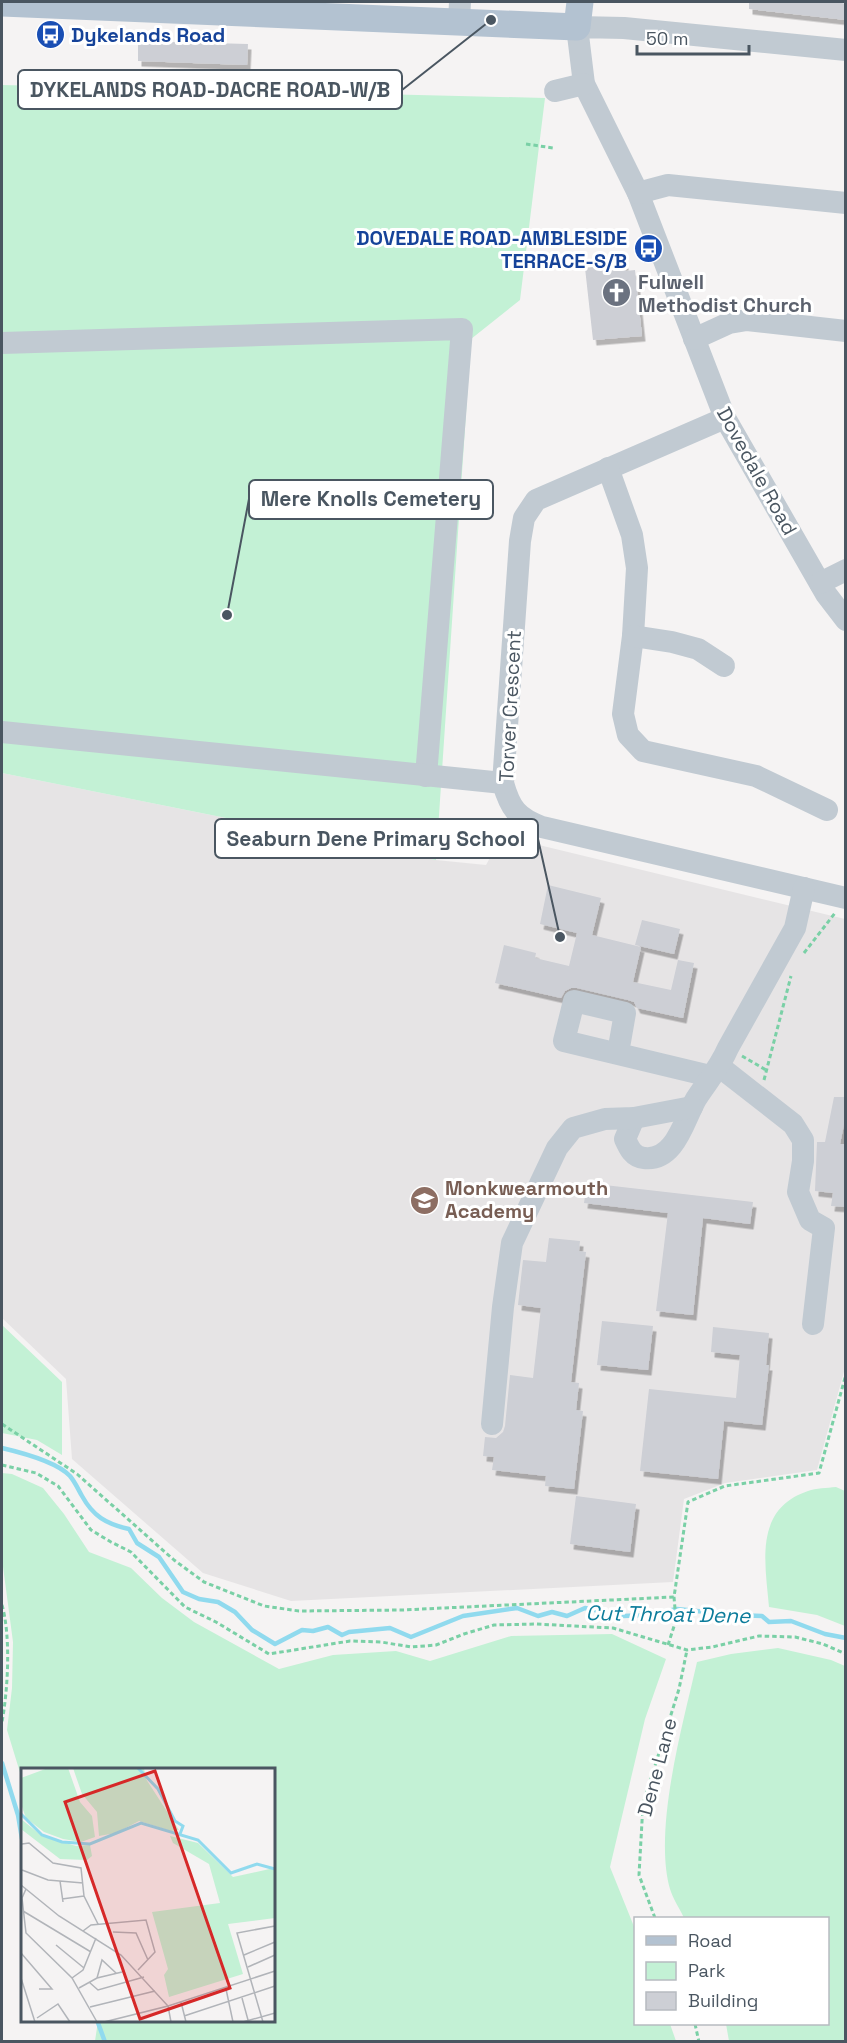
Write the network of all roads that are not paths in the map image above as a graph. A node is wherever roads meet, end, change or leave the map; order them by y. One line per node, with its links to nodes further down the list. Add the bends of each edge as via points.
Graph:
1 (2, 3): 2 (main road)
2 (38, 3): 3 (main road)
3 (460, 11): 4 (main road)
4 (578, 14): 5 (street, via 624,28); 6 (street, Dovedale Road)
5 (846, 50)
6 (584, 84): 7 (street); 8 (street, Dovedale Road)
7 (555, 91)
8 (638, 193): 9 (street, via 668,185); 11 (street, Dovedale Road)
9 (846, 203)
10 (846, 331): 11 (street, via 747,320 729,323)
11 (694, 339): 13 (street, Dovedale Road)
12 (2, 343): 21 (street, via 462,329)
13 (725, 418): 14 (street, Torver Crescent); 16 (street, Dovedale Road)
14 (608, 468): 18 (street, via 632,535 637,568); 22 (street, Torver Crescent, via 536,500 524,518)
15 (846, 570): 16 (street)
16 (820, 583): 17 (street, Dovedale Road)
17 (846, 620)
18 (633, 636): 19 (street, via 698,649); 23 (street, via 623,714 628,735 643,751 756,776)
19 (724, 666)
20 (2, 732): 21 (street)
21 (426, 776): 22 (street)
22 (502, 783): 24 (street, Torver Crescent, via 516,813 528,822)
23 (827, 810)
24 (804, 888): 25 (street, Torver Crescent); 27 (street, via 795,928)
25 (842, 903)
26 (618, 1053): 27 (street)
27 (719, 1064): 28 (street); 30 (street, via 793,1124 803,1140 798,1192 810,1220 824,1228)
28 (692, 1107): 29 (street); 29 (street, via 678,1138 662,1155 651,1159 639,1157 629,1149 625,1139)
29 (634, 1118): 31 (street, via 606,1119 573,1128 557,1148 512,1243)
30 (813, 1324)
31 (492, 1424)

